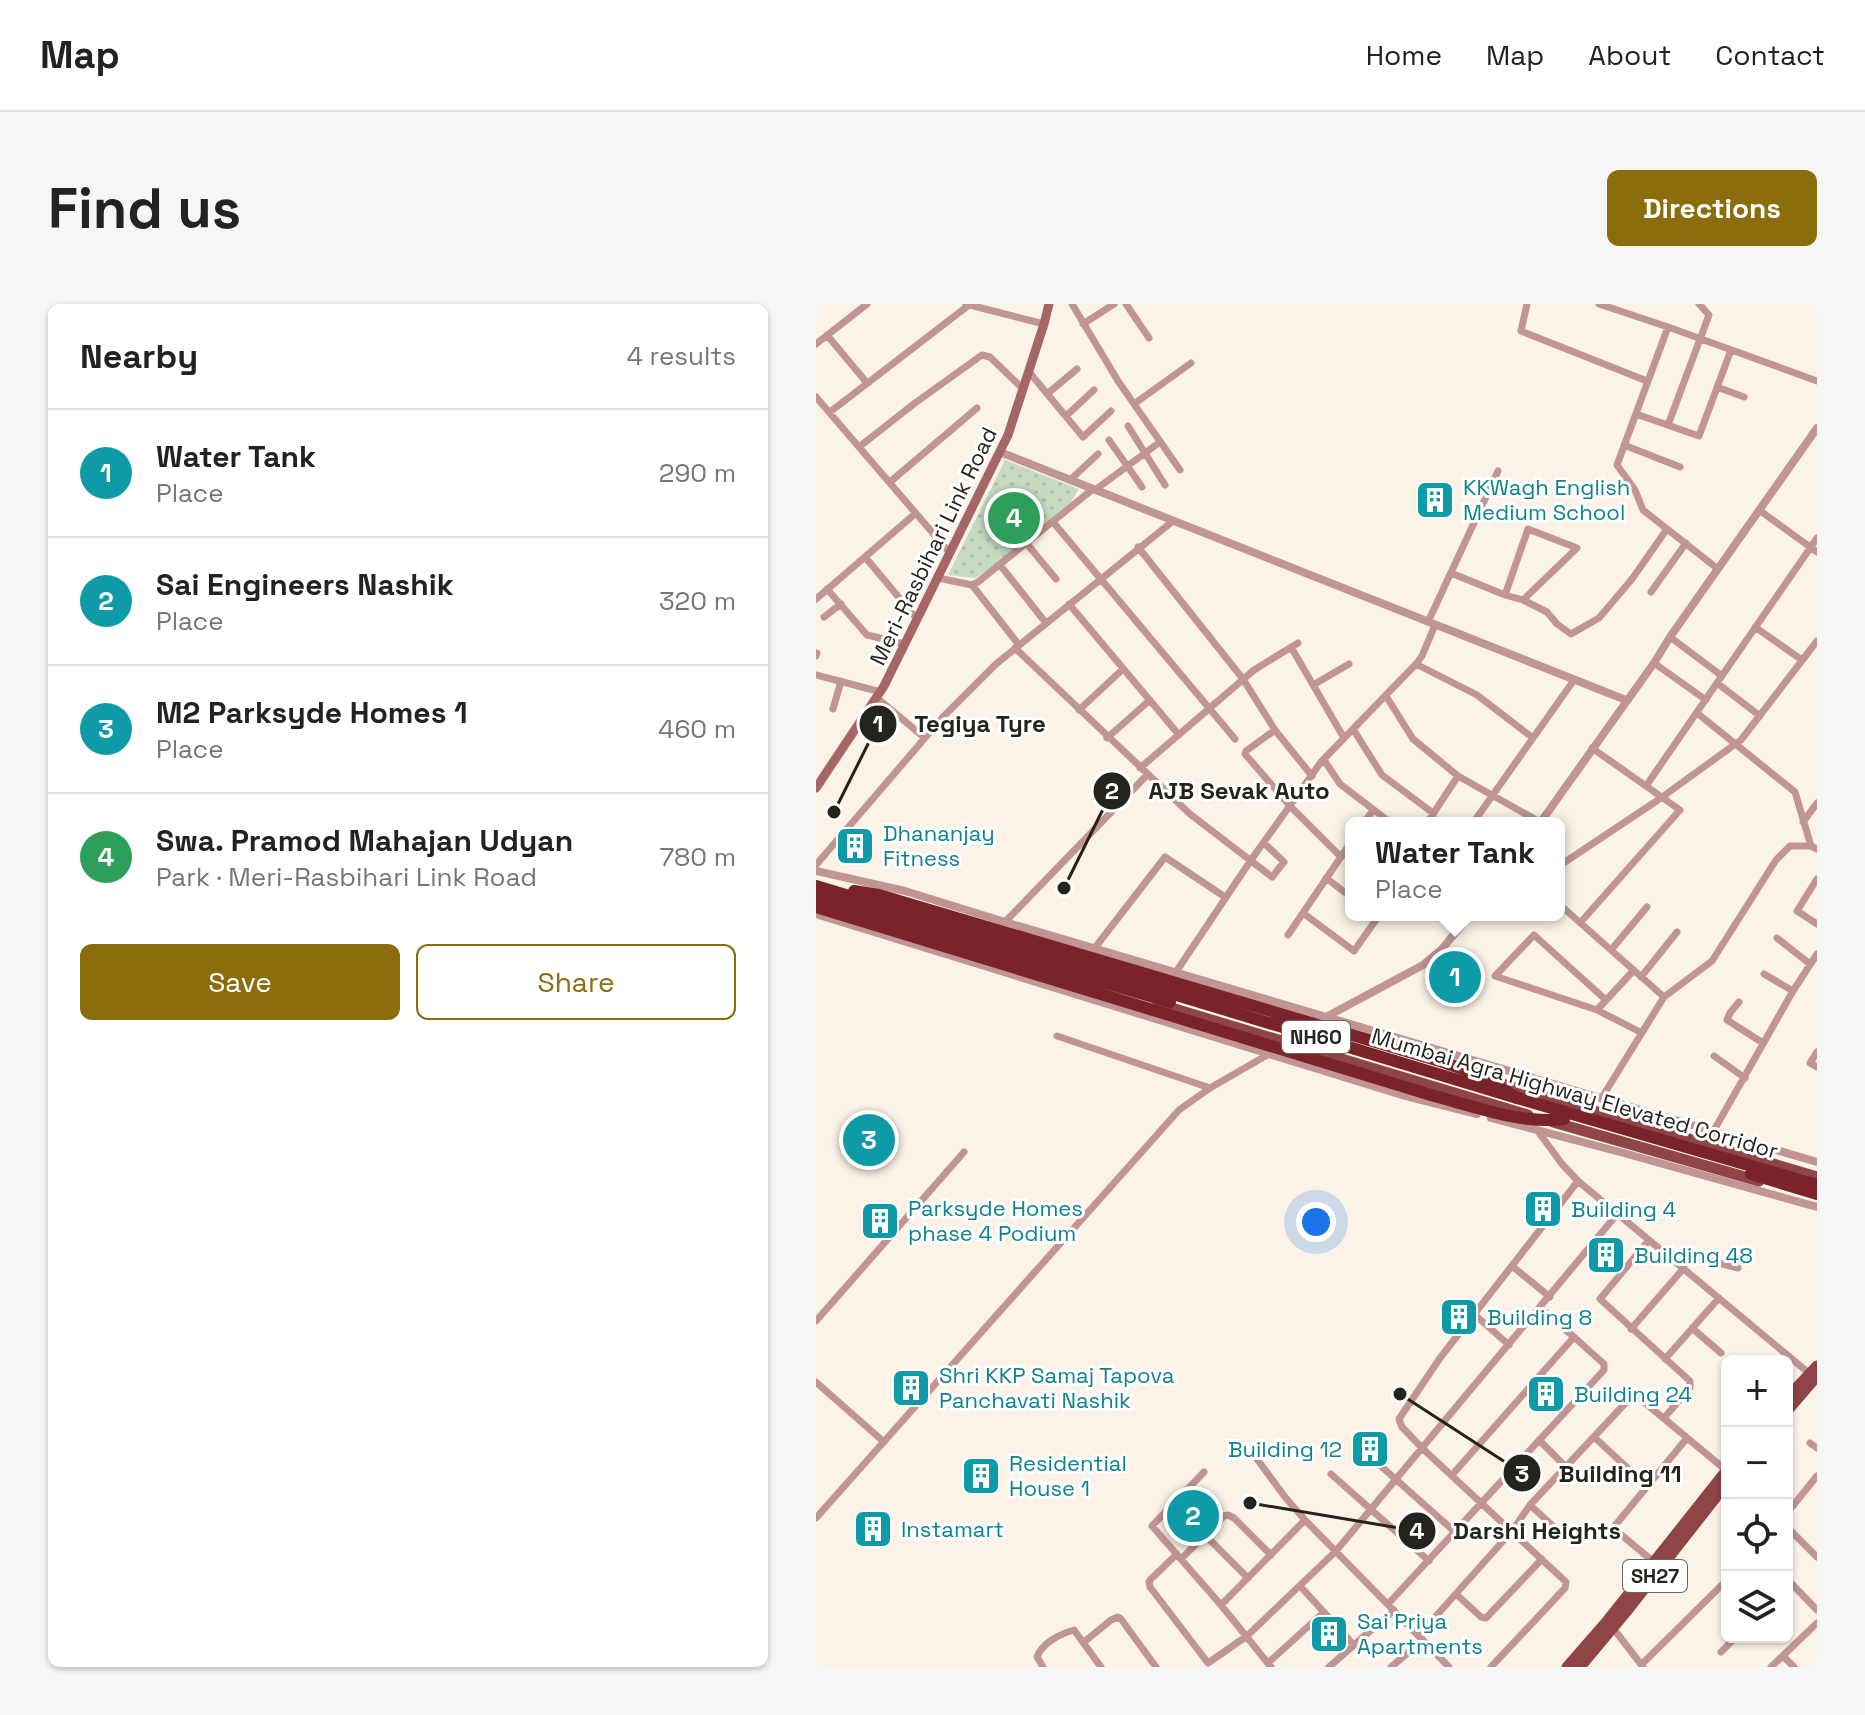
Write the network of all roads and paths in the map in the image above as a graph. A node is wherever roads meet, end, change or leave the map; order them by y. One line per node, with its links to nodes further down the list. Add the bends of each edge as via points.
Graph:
1 (867, 304): 13 (street)
2 (967, 304): 10 (street); 23 (street)
3 (1049, 304): 10 (main road, Meri-Rasbihari Link Road)
4 (1072, 304): 11 (street)
5 (1114, 304): 11 (street)
6 (1126, 304): 14 (street)
7 (1527, 304): 21 (street, via 1521,331)
8 (1599, 304): 12 (street)
9 (1699, 304): 15 (street, via 1709,315)
10 (1044, 324): 20 (main road, Meri-Rasbihari Link Road)
11 (1083, 324): 30 (street)
12 (1668, 327): 15 (street); 21 (street)
13 (827, 335): 16 (street); 23 (street)
14 (1149, 338)
15 (1699, 338): 17 (street); 36 (street)
16 (816, 344)
17 (1731, 350): 22 (street); 24 (street)
18 (1191, 363): 30 (street)
19 (1077, 369): 27 (street)
20 (1029, 372): 25 (main road, Meri-Rasbihari Link Road); 27 (street)
21 (1647, 381): 34 (street)
22 (1817, 381)
23 (867, 383): 33 (street)
24 (1717, 387): 29 (street); 36 (street, via 1699,436)
25 (1023, 389): 42 (street, via 982,355); 43 (main road, Meri-Rasbihari Link Road)
26 (1094, 390): 35 (street)
27 (1047, 394): 35 (street)
28 (816, 397): 33 (street)
29 (1744, 397)
30 (1134, 404): 40 (street)
31 (977, 408): 51 (street)
32 (1111, 411): 35 (street, via 1083,437)
33 (830, 412): 42 (street)
34 (1636, 414): 36 (street); 41 (street)
35 (1066, 416)
36 (1668, 425)
37 (1128, 426): 44 (street)
38 (1817, 428): 55 (street)
39 (1109, 440): 46 (street)
40 (1160, 442): 44 (street); 48 (street)
41 (1624, 445): 47 (street); 59 (street, via 1617,465 1643,510)
42 (859, 447): 51 (street)
43 (1000, 452): 50 (street); 65 (main road, Meri-Rasbihari Link Road)
44 (1145, 453): 46 (street); 52 (street)
45 (1098, 454): 50 (street)
46 (1127, 466): 53 (street); 54 (street)
47 (1680, 467)
48 (1180, 470)
49 (1498, 471): 69 (street)
50 (1070, 480): 54 (street)
51 (890, 482): 56 (street)
52 (1165, 485)
53 (1142, 487)
54 (1094, 489): 57 (street); 58 (street)
55 (1759, 510): 64 (street); 68 (street)
56 (916, 513): 65 (street); 66 (street)
57 (1173, 521): 63 (street); 84 (street)
58 (1053, 522): 62 (street); 71 (street)
59 (1667, 529): 61 (street); 78 (street, via 1599,618 1571,634 1547,612)
60 (1817, 538): 64 (street)
61 (1686, 543): 68 (street); 75 (street)
62 (1027, 544): 67 (street); 72 (street)
63 (1138, 547): 71 (street); 96 (street)
64 (1814, 549): 85 (street)
65 (950, 553): 70 (main road, Meri-Rasbihari Link Road)
66 (865, 557): 74 (street); 82 (street)
67 (1000, 565): 73 (street); 83 (street)
68 (1718, 569): 86 (street)
69 (1451, 573): 76 (street); 84 (street)
70 (938, 578): 73 (street); 82 (main road, Meri-Rasbihari Link Road)
71 (1100, 578): 80 (street); 106 (street)
72 (1056, 579)
73 (972, 585): 89 (street)
74 (827, 589): 77 (street); 79 (street)
75 (1651, 592)
76 (1505, 595): 78 (street); 78 (street, via 1528,529 1577,548)
77 (816, 599)
78 (1523, 600)
79 (841, 604): 81 (street); 88 (street, via 867,635)
80 (1069, 604): 83 (street); 94 (street)
81 (824, 617)
82 (917, 619): 88 (main road, Meri-Rasbihari Link Road)
83 (1046, 623): 89 (street)
84 (1432, 623): 93 (street); 97 (street)
85 (1755, 627): 90 (street); 98 (street)
86 (1670, 637): 91 (street); 98 (street)
87 (1817, 641): 90 (street)
88 (905, 644): 101 (main road, Meri-Rasbihari Link Road)
89 (1017, 646): 108 (street); 114 (street)
90 (1802, 660): 110 (street)
91 (1654, 663): 104 (street); 105 (street)
92 (1349, 664): 100 (street)
93 (1416, 664): 102 (street); 117 (street, via 1477,695)
94 (1123, 669): 103 (street); 108 (street)
95 (816, 675): 99 (street)
96 (1243, 679): 100 (street, via 1294,645); 106 (street); 112 (street)
97 (1574, 680): 104 (street); 117 (street)
98 (1719, 680): 105 (street); 110 (street)
99 (841, 681): 101 (street); 107 (street)
100 (1313, 685): 116 (street)
101 (879, 695): 114 (street); 127 (main road, Meri-Rasbihari Link Road)
102 (1386, 696): 111 (street); 125 (street, via 1413,739)
103 (1150, 700): 113 (street); 115 (street)
104 (1626, 700): 120 (street)
105 (1706, 700): 109 (street)
106 (1209, 708): 113 (street); 118 (street)
107 (833, 709)
108 (1079, 710): 115 (street)
109 (1697, 713): 119 (street); 126 (street)
110 (1760, 716): 119 (street)
111 (1353, 729): 116 (street); 133 (street, via 1382,775)
112 (1275, 730): 124 (street); 131 (street, via 1245,754)
113 (1179, 735): 122 (street)
114 (925, 738): 147 (street)
115 (1107, 738): 122 (street)
116 (1344, 738): 121 (street)
117 (1533, 738): 128 (street)
118 (1235, 739)
119 (1736, 744): 129 (street); 140 (street, via 1795,792)
120 (1592, 748): 126 (street); 139 (street)
121 (1324, 760): 124 (street); 132 (street, via 1340,784)
122 (1140, 768): 123 (street)
123 (1147, 775): 145 (street); 164 (street)
124 (1312, 776): 131 (street)
125 (1458, 776): 128 (street); 133 (street)
126 (1646, 786): 129 (street)
127 (816, 788)
128 (1493, 796): 137 (street); 138 (street)
129 (1662, 798): 146 (street); 165 (street, via 1680,810)
130 (1817, 803): 140 (street)
131 (1290, 806): 141 (street); 144 (street)
132 (1373, 810): 134 (street); 135 (street)
133 (1433, 813): 136 (street)
134 (1368, 817)
135 (1383, 817)
136 (1431, 817)
137 (1477, 817)
138 (1530, 817)
139 (1544, 817)
140 (1803, 822): 142 (street)
141 (1264, 843): 145 (street); 145 (street, via 1284,862 1272,877)
142 (1814, 848): 180 (street, via 1790,846 1712,961)
143 (1345, 851): 144 (street)
144 (1341, 857): 149 (street)
145 (1251, 860): 154 (street)
146 (1565, 862)
147 (816, 865)
148 (816, 871): 164 (street)
149 (1326, 878): 153 (street); 159 (street)
150 (1817, 879): 166 (street, via 1797,911)
151 (816, 884): 152 (main road); 194 (highway, Mumbai Agra Highway Elevated Corridor / NH60, bridge)
152 (843, 889): 194 (highway, bridge, via 879,895 1443,1062 1482,1076); 201 (main road)
153 (1345, 892)
154 (1225, 897): 171 (street, via 1165,857); 176 (street)
155 (816, 898): 196 (highway, Mumbai Agra Highway Elevated Corridor / NH60); 204 (main road, via 1438,1089)
156 (816, 907): 196 (highway, bridge, via 1431,1095 1518,1117)
157 (1647, 907): 172 (street)
158 (1565, 909): 165 (street)
159 (1303, 913): 161 (street, via 1354,951); 169 (street)
160 (816, 914): 189 (street)
161 (1375, 921)
162 (1456, 921): 167 (street)
163 (1465, 921): 167 (street)
164 (1005, 922): 171 (street)
165 (1580, 923): 172 (street)
166 (1817, 924)
167 (1462, 925): 184 (street, via 1423,965)
168 (1677, 932): 178 (street)
169 (1288, 935)
170 (1777, 938): 174 (street)
171 (1094, 949): 176 (street)
172 (1611, 950): 175 (street)
173 (1817, 954): 174 (street)
174 (1810, 964): 179 (street)
175 (1634, 970): 178 (street); 181 (street)
176 (1176, 972): 184 (street)
177 (1764, 974): 179 (street)
178 (1641, 977): 180 (street)
179 (1793, 991): 187 (street)
180 (1664, 997): 185 (street)
181 (1606, 1000): 183 (street); 183 (street, via 1534,935 1495,976)
182 (1739, 1002): 187 (street, via 1727,1020)
183 (1597, 1010): 185 (street)
184 (1325, 1017): 195 (street)
185 (1642, 1033): 195 (street)
186 (1057, 1036): 193 (street)
187 (1763, 1043): 192 (street)
188 (1817, 1052): 191 (street, via 1810,1063)
189 (1269, 1054): 193 (street); 197 (street)
190 (1714, 1056): 192 (street)
191 (1817, 1067)
192 (1745, 1078): 198 (street)
193 (1210, 1088): 230 (street, via 1179,1110)
194 (1517, 1098): 203 (highway, Mumbai Agra Highway Elevated Corridor / NH60)
195 (1601, 1099): 198 (street)
196 (1564, 1119): 204 (highway, Mumbai Agra Highway Elevated Corridor / NH60)
197 (1536, 1129): 202 (street); 205 (street)
198 (1713, 1132): 200 (street)
199 (964, 1152): 215 (street)
200 (1817, 1162)
201 (1817, 1177)
202 (1578, 1181): 206 (street); 209 (street)
203 (1817, 1185)
204 (1817, 1196)
205 (1817, 1207)
206 (1618, 1213): 207 (street); 211 (street)
207 (1649, 1240): 208 (street); 217 (street, via 1600,1298)
208 (1680, 1265): 210 (street, via 1700,1258); 212 (street); 217 (street)
209 (1512, 1266): 211 (street); 214 (street)
210 (1738, 1268)
211 (1550, 1297): 213 (street)
212 (1719, 1298): 216 (street); 222 (street)
213 (1540, 1308): 218 (street); 219 (street)
214 (1474, 1314): 219 (street); 232 (street, via 1399,1419)
215 (816, 1321)
216 (1692, 1328): 220 (street); 221 (street)
217 (1631, 1329): 221 (street)
218 (1574, 1337): 229 (street, via 1604,1368); 238 (street)
219 (1509, 1345): 232 (street)
220 (1721, 1353)
221 (1665, 1359): 226 (street, via 1691,1384)
222 (1815, 1375): 224 (main road); 225 (main road)
223 (816, 1382): 230 (street)
224 (1793, 1393)
225 (1793, 1403)
226 (1664, 1418): 227 (street, via 1635,1395); 228 (street)
227 (1594, 1437): 235 (street); 242 (street)
228 (1687, 1438): 234 (street); 242 (street)
229 (1539, 1440): 235 (street); 244 (street)
230 (884, 1442): 248 (street)
231 (1355, 1443): 241 (street)
232 (1422, 1448): 238 (street); 241 (street)
233 (1257, 1459): 249 (street)
234 (1721, 1465)
235 (1566, 1467): 245 (street)
236 (1204, 1472): 257 (street, via 1152,1526)
237 (1331, 1474): 247 (street)
238 (1452, 1475): 244 (street)
239 (1817, 1476): 246 (street)
240 (1721, 1478): 261 (main road, SH27)
241 (1396, 1479): 247 (street); 252 (street)
242 (1647, 1486): 261 (street, via 1613,1528)
243 (1721, 1490): 265 (main road, SH27)
244 (1482, 1503): 251 (street); 252 (street)
245 (1530, 1505): 250 (street); 251 (street)
246 (1793, 1506)
247 (1371, 1510): 255 (street); 260 (street)
248 (816, 1518)
249 (1305, 1520): 255 (street); 256 (street)
250 (1554, 1527)
251 (1512, 1531): 259 (street); 267 (street)
252 (1455, 1532): 260 (street)
253 (1793, 1533): 258 (street)
254 (1205, 1535): 256 (street, via 1228,1515); 257 (street); 262 (street)
255 (1336, 1551): 263 (street); 269 (street)
256 (1271, 1555): 262 (street)
257 (1179, 1556): 268 (street); 274 (street, via 1149,1584 1205,1662)
258 (1817, 1557)
259 (1542, 1559): 267 (street, via 1486,1618); 289 (street, via 1567,1585)
260 (1429, 1561): 269 (street)
261 (1654, 1562): 265 (main road, SH27)
262 (1248, 1578): 268 (street)
263 (1300, 1586): 271 (street); 274 (street)
264 (1721, 1586): 282 (street)
265 (1640, 1587): 273 (main road, SH27); 290 (main road, SH27)
266 (1793, 1588): 270 (street)
267 (1456, 1594): 275 (street)
268 (1221, 1605): 274 (street)
269 (1391, 1607): 275 (street); 278 (street)
270 (1817, 1610)
271 (1324, 1612): 278 (street); 281 (street)
272 (1817, 1623): 280 (street)
273 (1613, 1628): 282 (street); 291 (main road, SH27)
274 (1247, 1636): 281 (street)
275 (1421, 1638): 287 (street); 288 (street)
276 (1084, 1642): 283 (street, via 1071,1630 1048,1643 1037,1657); 284 (street); 285 (street, via 1118,1617)
277 (1730, 1643): 279 (street)
278 (1354, 1645): 286 (street)
279 (1721, 1652)
280 (1783, 1656): 292 (street); 293 (street)
281 (1269, 1665)
282 (1642, 1666)
283 (1043, 1667)
284 (1101, 1667)
285 (1156, 1667)
286 (1329, 1667)
287 (1391, 1667)
288 (1449, 1667)
289 (1491, 1667)
290 (1567, 1667)
291 (1580, 1667)
292 (1771, 1667)
293 (1794, 1667)

